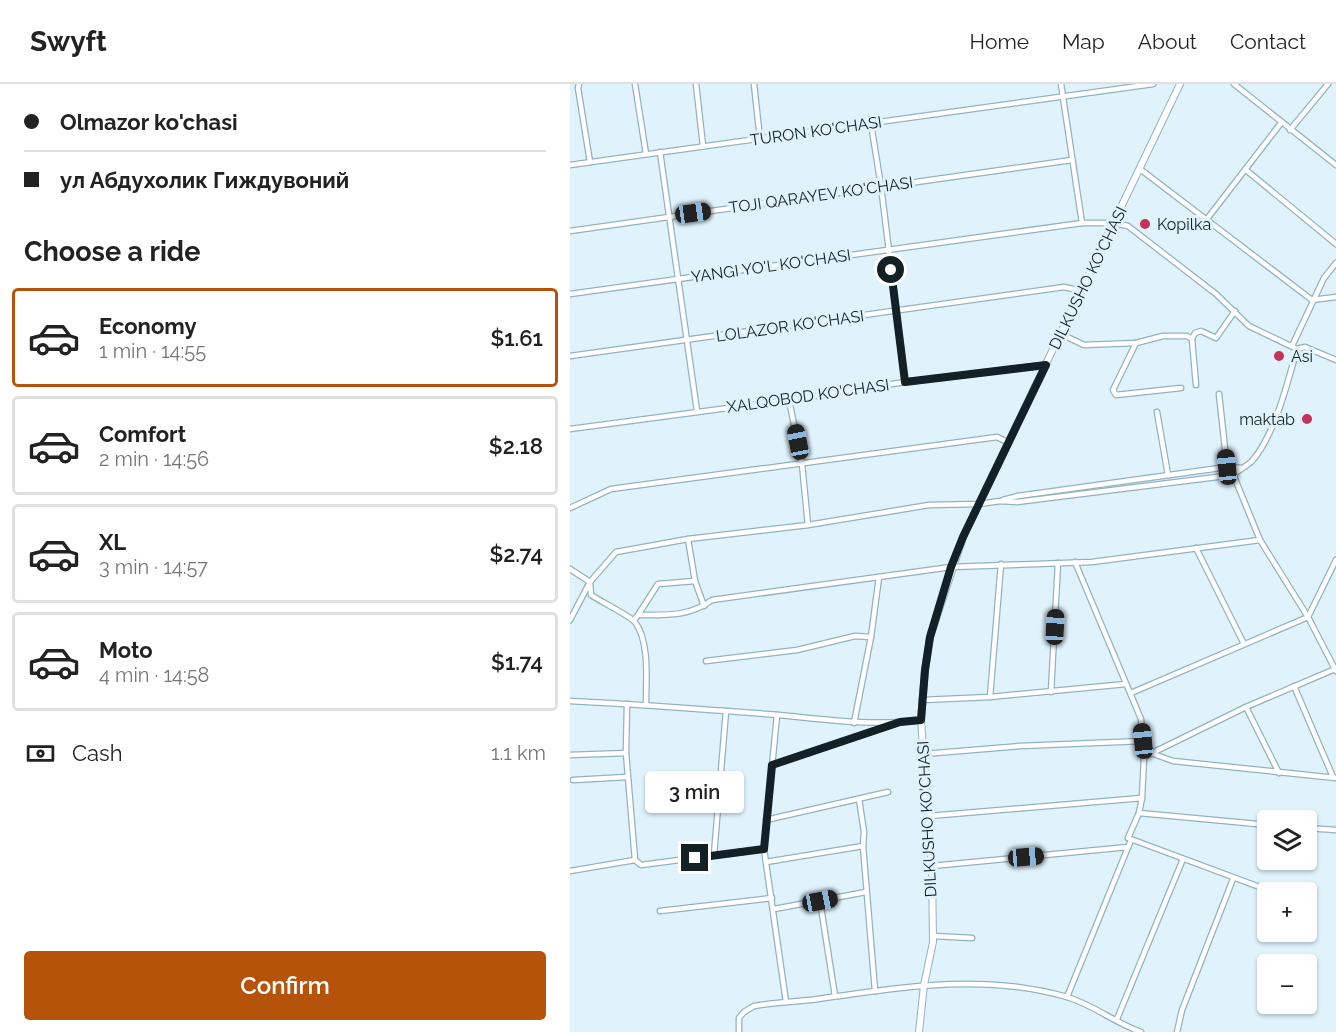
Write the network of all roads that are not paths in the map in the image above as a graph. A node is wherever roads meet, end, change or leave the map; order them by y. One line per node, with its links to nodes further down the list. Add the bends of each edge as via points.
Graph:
1 (579, 84): 11 (street); 22 (street)
2 (635, 84): 20 (street)
3 (696, 84): 18 (street)
4 (754, 84): 17 (street)
5 (1061, 84): 13 (street)
6 (1154, 84): 13 (street, TURON KO'CHASI)
7 (1174, 84): 8 (street)
8 (1180, 84): 25 (street, DILKUSHO KO'CHASI)
9 (1234, 84): 12 (street)
10 (1328, 84): 16 (street)
11 (570, 85)
12 (1240, 86): 14 (street)
13 (1063, 98): 15 (street, TURON KO'CHASI); 21 (street)
14 (1281, 123): 16 (street); 26 (street)
15 (871, 124): 17 (street, TURON KO'CHASI); 27 (street)
16 (1290, 130): 24 (street)
17 (760, 139): 18 (street, TURON KO'CHASI)
18 (702, 146): 19 (street, TURON KO'CHASI)
19 (660, 152): 20 (street, TURON KO'CHASI); 28 (street)
20 (646, 154): 22 (street, TURON KO'CHASI)
21 (1072, 160): 27 (street, TOJI QARAYEV KO'CHASI); 30 (street)
22 (590, 162): 23 (street, TURON KO'CHASI)
23 (570, 165)
24 (1336, 165)
25 (1140, 169): 29 (street); 31 (street, DILKUSHO KO'CHASI)
26 (1246, 170): 29 (street); 33 (street)
27 (881, 186): 28 (street, TOJI QARAYEV KO'CHASI); 34 (street)
28 (670, 217): 32 (street, TOJI QARAYEV KO'CHASI); 36 (street)
29 (1207, 219): 40 (street)
30 (1082, 223): 31 (street, YANGI YO'L KO'CHASI); 34 (street, YANGI YO'L KO'CHASI)
31 (1114, 223): 37 (street, DILKUSHO KO'CHASI); 42 (street, via 1128,226)
32 (570, 231)
33 (1336, 244)
34 (888, 250): 36 (street, YANGI YO'L KO'CHASI); 41 (street)
35 (1336, 263): 40 (street)
36 (678, 279): 38 (street, YANGI YO'L KO'CHASI); 45 (street)
37 (1082, 291): 41 (street, LOLAZOR KO'CHASI, via 1064,287); 43 (street, DILKUSHO KO'CHASI)
38 (570, 294)
39 (1336, 297): 40 (street)
40 (1312, 300): 47 (street)
41 (896, 311): 45 (street, LOLAZOR KO'CHASI); 51 (street)
42 (1235, 311): 44 (street, via 1216,338 1201,331); 47 (street, via 1249,326)
43 (1061, 334): 46 (street, via 1084,345); 50 (street, DILKUSHO KO'CHASI)
44 (1192, 339): 46 (street, via 1163,336); 52 (street)
45 (687, 340): 48 (street, LOLAZOR KO'CHASI); 56 (street)
46 (1136, 342): 53 (street, via 1113,390 1116,395)
47 (1295, 347): 49 (street, via 1305,347); 62 (street, via 1276,417 1252,461)
48 (570, 356)
49 (1336, 360)
50 (1046, 365): 51 (street, XALQOBOD KO'CHASI); 59 (street, DILKUSHO KO'CHASI)
51 (905, 382): 55 (street, XALQOBOD KO'CHASI)
52 (1196, 385)
53 (1181, 388)
54 (1220, 394): 61 (street)
55 (789, 400): 56 (street, XALQOBOD KO'CHASI); 60 (street)
56 (697, 411): 58 (street, XALQOBOD KO'CHASI)
57 (1157, 412): 63 (street)
58 (570, 429)
59 (1007, 442): 60 (street, via 997,437); 66 (street, DILKUSHO KO'CHASI)
60 (802, 464): 67 (street, via 612,489); 68 (street)
61 (1228, 467): 62 (street); 63 (street); 64 (street)
62 (1242, 468): 64 (street)
63 (1168, 475): 65 (street)
64 (1233, 475): 65 (street); 70 (street)
65 (1000, 501): 66 (street)
66 (979, 504): 68 (street, via 929,504); 76 (street, DILKUSHO KO'CHASI)
67 (570, 508)
68 (808, 525): 69 (street)
69 (688, 539): 79 (street); 80 (street, via 616,552)
70 (1260, 540): 71 (street); 83 (street)
71 (1196, 548): 73 (street); 87 (street)
72 (1336, 560): 83 (street)
73 (1075, 562): 74 (street); 90 (street)
74 (1058, 563): 75 (street); 92 (street)
75 (1001, 564): 76 (street); 94 (street)
76 (951, 567): 78 (street); 95 (street, DILKUSHO KO'CHASI, via 930,637)
77 (570, 569): 80 (street)
78 (879, 577): 81 (street, via 712,600); 86 (street)
79 (695, 581): 81 (street); 82 (street, via 658,585)
80 (590, 582): 84 (street); 85 (street, via 591,595)
81 (704, 606): 82 (street, via 668,615)
82 (638, 615): 85 (street)
83 (1308, 617): 87 (street); 89 (street)
84 (570, 620)
85 (634, 620): 98 (street, via 643,638)
86 (871, 637): 88 (street, via 855,636 797,650); 104 (street)
87 (1244, 644): 93 (street)
88 (706, 661)
89 (1335, 670): 91 (street)
90 (1126, 684): 92 (street); 93 (street)
91 (1294, 686): 99 (street); 114 (street)
92 (1051, 692): 94 (street)
93 (1131, 693): 105 (street, via 1141,719)
94 (990, 697): 95 (street)
95 (922, 700): 102 (street, DILKUSHO KO'CHASI)
96 (570, 701): 97 (street)
97 (627, 704): 98 (street); 106 (street)
98 (646, 705): 100 (street)
99 (1246, 707): 107 (street); 112 (street)
100 (726, 711): 101 (street); 129 (street)
101 (777, 715): 104 (street); 111 (street)
102 (921, 720): 103 (street); 108 (street, DILKUSHO KO'CHASI)
103 (900, 722): 104 (street); 111 (street)
104 (854, 723)
105 (1143, 741): 108 (street); 110 (street)
106 (626, 753): 109 (street); 113 (street)
107 (1151, 753): 110 (street); 112 (street, via 1173,761)
108 (924, 754): 120 (street, DILKUSHO KO'CHASI)
109 (570, 755)
110 (1144, 757): 117 (street)
111 (772, 765): 121 (street)
112 (1279, 772): 114 (street)
113 (627, 777): 115 (street); 131 (street)
114 (1335, 778)
115 (573, 780)
116 (888, 792): 118 (street)
117 (1142, 798): 119 (street); 120 (street)
118 (859, 799): 121 (street); 126 (street)
119 (1139, 813): 122 (street); 125 (street, via 1128,838)
120 (929, 816): 133 (street, DILKUSHO KO'CHASI)
121 (766, 820): 128 (street)
122 (1257, 824)
123 (1317, 829): 124 (street)
124 (1336, 830)
125 (1131, 840): 127 (street); 130 (street)
126 (862, 846): 132 (street); 137 (street)
127 (1128, 847): 133 (street); 147 (street)
128 (764, 849): 129 (street); 132 (street)
129 (714, 855): 131 (street, via 640,865)
130 (1183, 859): 135 (street); 149 (street)
131 (635, 860): 134 (street)
132 (766, 862): 138 (street)
133 (932, 866): 142 (street, DILKUSHO KO'CHASI)
134 (570, 871)
135 (1233, 879): 136 (street); 153 (street)
136 (1257, 887)
137 (866, 892): 139 (street); 145 (street)
138 (772, 898): 140 (street); 141 (street)
139 (820, 901): 140 (street); 146 (street)
140 (774, 909): 148 (street)
141 (660, 912)
142 (933, 936): 143 (street); 144 (street, DILKUSHO KO'CHASI)
143 (972, 938)
144 (924, 985): 145 (street); 147 (street, via 1003,984); 151 (street, DILKUSHO KO'CHASI)
145 (875, 991): 146 (street)
146 (835, 996): 148 (street)
147 (1067, 997): 149 (street)
148 (786, 1002): 150 (street, via 754,1006 744,1012 739,1018)
149 (1117, 1019): 152 (street, via 1125,1027)
150 (739, 1032)
151 (919, 1032)
152 (1141, 1032)
153 (1177, 1032)

